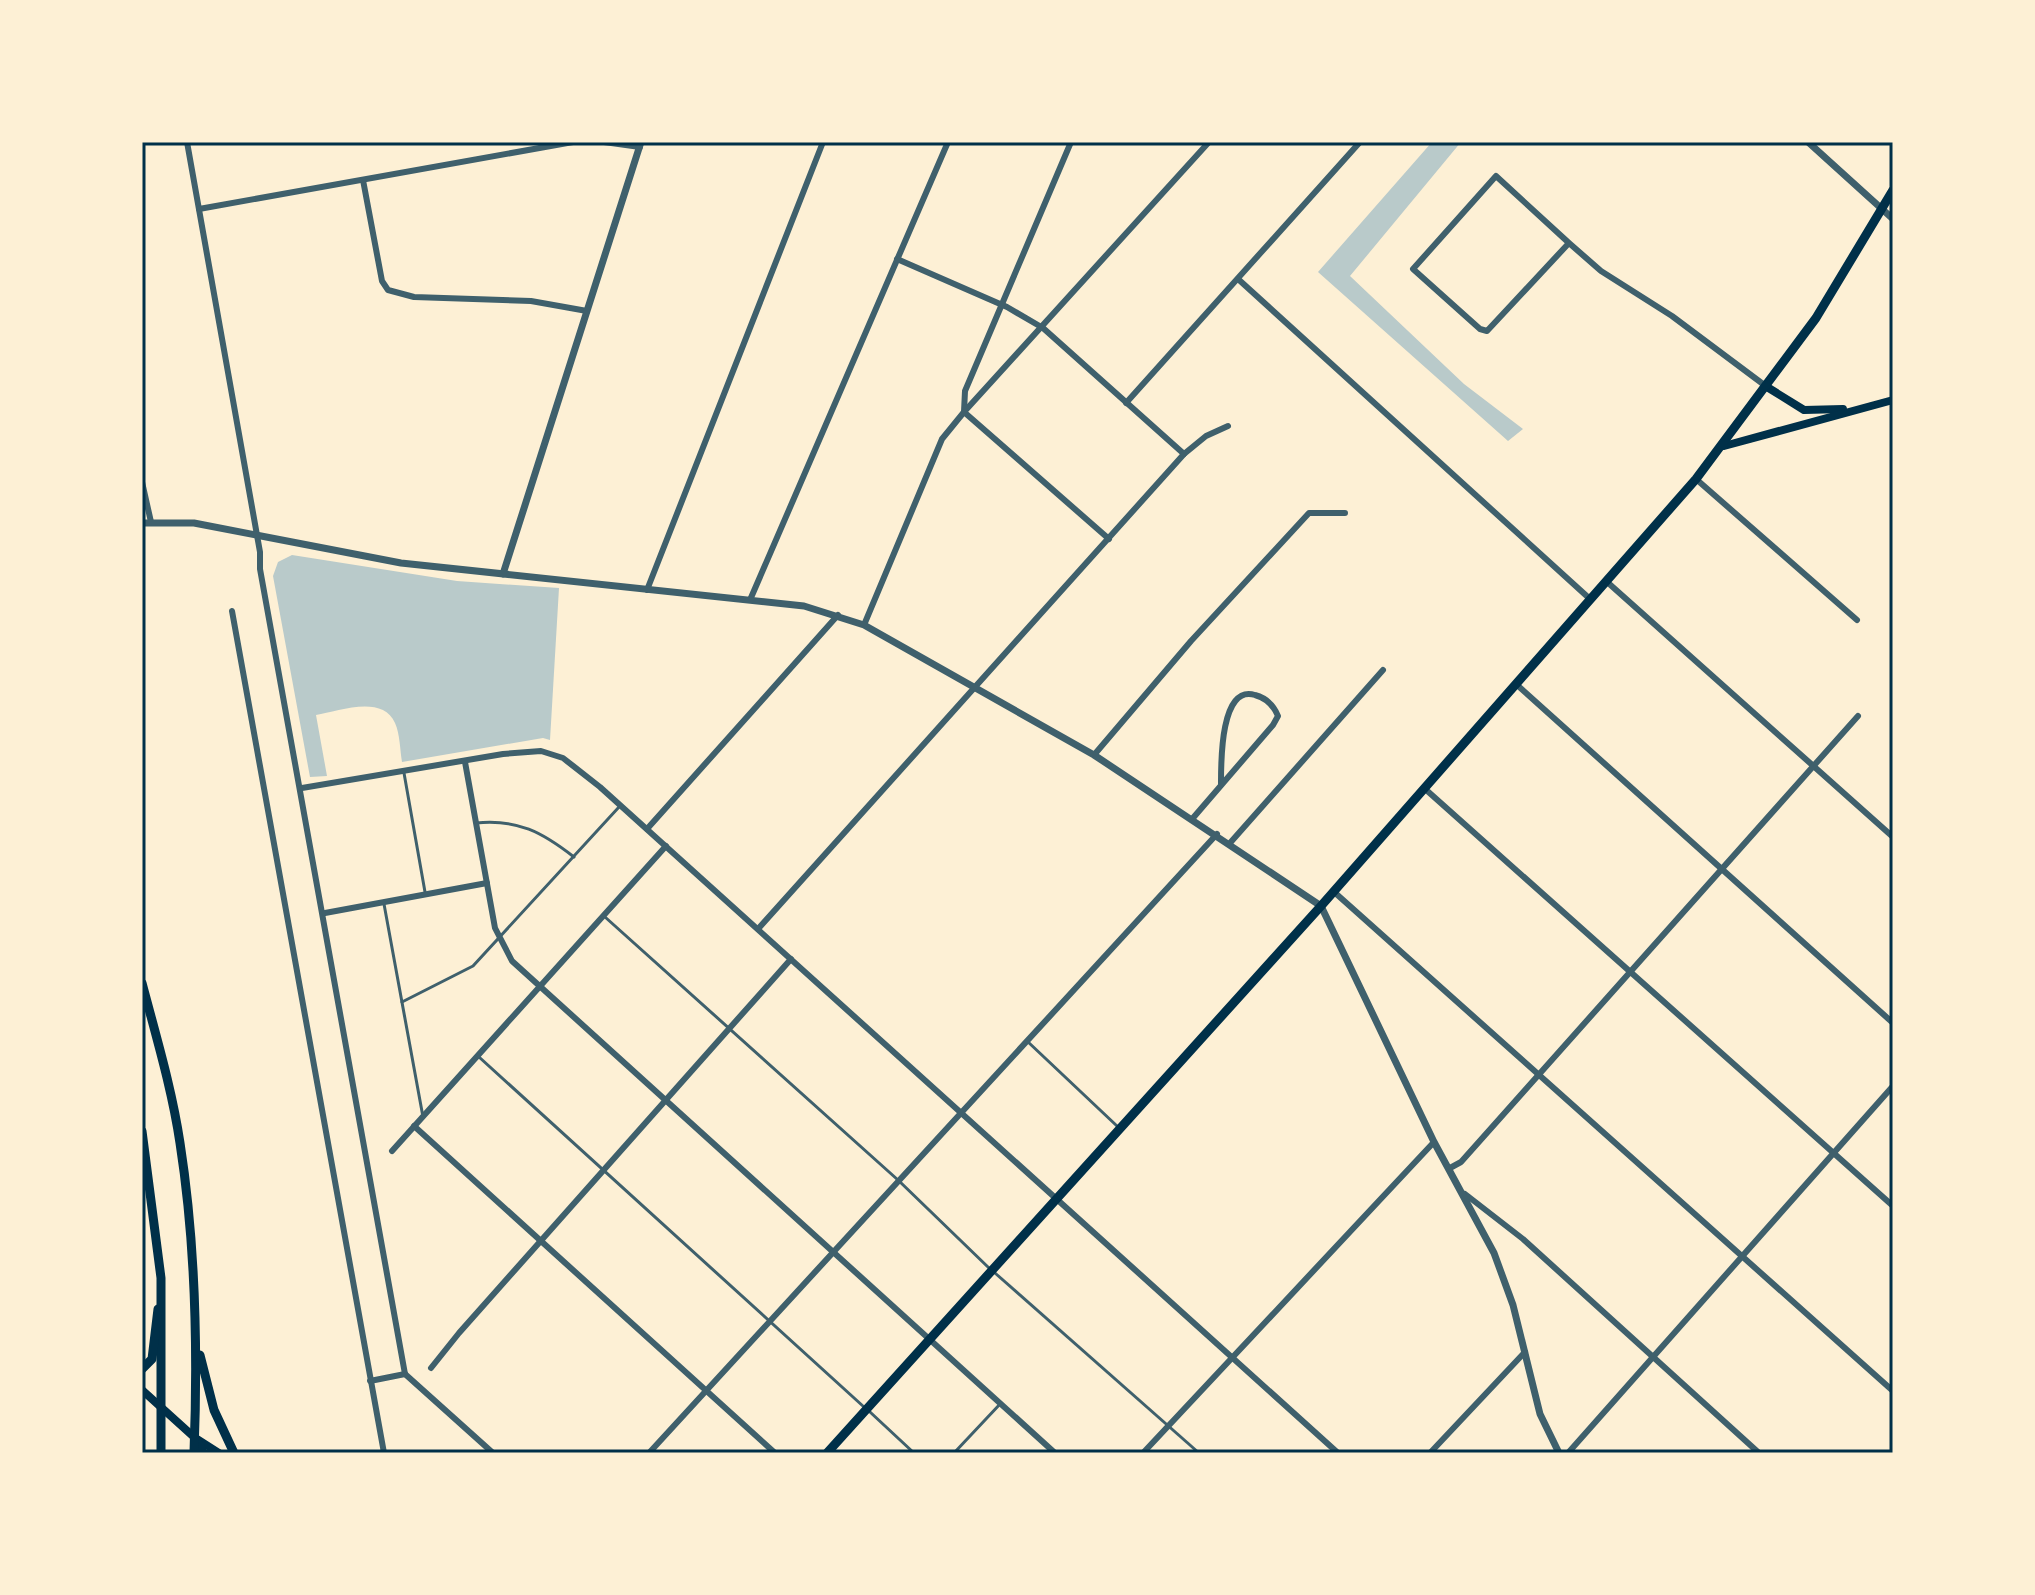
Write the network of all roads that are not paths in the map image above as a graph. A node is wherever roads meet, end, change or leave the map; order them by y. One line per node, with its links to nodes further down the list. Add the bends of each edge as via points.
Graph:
1 (187, 142): 13 (street)
2 (573, 142): 11 (street)
3 (604, 142): 10 (street)
4 (823, 142): 38 (street)
5 (948, 142): 17 (street)
6 (1071, 142): 19 (street)
7 (1209, 142): 21 (street)
8 (1360, 142): 18 (street)
9 (1808, 142): 14 (street)
10 (640, 145): 20 (street)
11 (363, 180): 13 (street); 20 (street, via 388,290 414,297 531,301)
12 (1893, 190): 14 (main road)
13 (199, 209): 34 (street)
14 (1882, 209): 15 (street); 22 (main road)
15 (1893, 219)
16 (1569, 243): 16 (street, via 1496,176 1413,269 1487,331); 22 (street)
17 (897, 259): 19 (street); 40 (street)
18 (1238, 279): 24 (street); 39 (street)
19 (1001, 305): 21 (street); 26 (street, via 965,391)
20 (587, 311): 36 (street)
21 (1043, 328): 24 (street); 26 (street)
22 (1767, 387): 25 (main road, via 1804,410); 28 (main road)
23 (1893, 400): 25 (main road)
24 (1126, 403): 29 (street)
25 (1860, 409): 28 (main road)
26 (964, 412): 35 (street); 44 (street, via 942,439)
27 (1228, 426): 29 (street)
28 (1724, 446): 30 (main road)
29 (1184, 454): 35 (street)
30 (1696, 479): 37 (main road); 43 (street)
31 (142, 482): 33 (street)
32 (1345, 513): 49 (street, via 1309,513)
33 (146, 522): 34 (street, via 194,523)
34 (256, 534): 36 (street, via 385,561); 54 (street)
35 (1109, 539): 47 (street)
36 (503, 574): 38 (street)
37 (1606, 581): 39 (main road); 51 (street)
38 (647, 590): 40 (street)
39 (1590, 599): 46 (main road)
40 (750, 600): 42 (street)
41 (232, 611): 115 (street)
42 (838, 615): 44 (street); 59 (street)
43 (1857, 620)
44 (864, 625): 47 (street)
45 (1383, 670): 62 (street)
46 (1516, 684): 55 (main road); 65 (street)
47 (975, 688): 49 (street); 73 (street)
48 (1858, 716): 51 (street)
49 (1094, 755): 57 (street)
50 (465, 762): 52 (street); 56 (street, via 549,752 575,766); 58 (street)
51 (1814, 766): 61 (street); 65 (street)
52 (404, 772): 54 (street); 68 (lane)
53 (1221, 785): 53 (street, via 1278,716 1258,695 1238,696 1229,715 1221,746); 57 (street)
54 (302, 788): 71 (street)
55 (1424, 788): 67 (main road); 76 (street)
56 (620, 806): 59 (street); 64 (lane)
57 (1193, 818): 60 (street)
58 (476, 823): 64 (lane, via 523,824); 66 (street)
59 (647, 829): 63 (street)
60 (1217, 834): 62 (street); 82 (street)
61 (1893, 837)
62 (1230, 843): 70 (street)
63 (666, 846): 72 (street); 73 (street)
64 (574, 857): 74 (lane)
65 (1722, 870): 76 (street); 80 (street)
66 (487, 883): 68 (street); 74 (street)
67 (1333, 891): 70 (main road); 84 (street)
68 (426, 896): 69 (street)
69 (384, 903): 71 (street); 79 (lane)
70 (1321, 906): 90 (main road); 92 (street)
71 (325, 913): 114 (street)
72 (603, 916): 78 (street); 81 (lane)
73 (758, 929): 75 (street)
74 (499, 941): 78 (street); 79 (lane, via 453,979)
75 (791, 959): 81 (street); 87 (street)
76 (1631, 972): 84 (street); 94 (street)
77 (142, 983): 108 (main road, via 180,1140)
78 (540, 987): 83 (street); 86 (street)
79 (402, 1002): 88 (lane)
80 (1893, 1023)
81 (729, 1030): 86 (street); 97 (lane)
82 (1027, 1041): 87 (street); 90 (lane)
83 (478, 1056): 88 (street); 96 (lane)
84 (1540, 1075): 95 (street); 103 (street)
85 (1893, 1086): 94 (street)
86 (666, 1100): 96 (street); 102 (street)
87 (961, 1112): 97 (street); 99 (street)
88 (423, 1117): 89 (street)
89 (414, 1126): 93 (street); 101 (street)
90 (1119, 1128): 99 (main road)
91 (142, 1131): 105 (main road)
92 (1434, 1142): 95 (street); 111 (street)
93 (392, 1151)
94 (1835, 1154): 100 (street); 103 (street)
95 (1450, 1168): 98 (street)
96 (603, 1171): 101 (street); 106 (lane)
97 (898, 1180): 102 (street); 104 (lane)
98 (1465, 1194): 109 (street, via 1501,1270); 110 (street)
99 (1057, 1199): 104 (main road); 111 (street)
100 (1893, 1206)
101 (542, 1239): 112 (street); 117 (street)
102 (833, 1251): 106 (street); 107 (street)
103 (1740, 1256): 110 (street); 118 (street)
104 (991, 1270): 107 (main road); 122 (lane)
105 (161, 1278): 113 (main road, via 152,1359); 120 (main road)
106 (769, 1322): 117 (street); 121 (lane)
107 (930, 1339): 119 (street); 121 (main road)
108 (197, 1343): 123 (main road); 128 (main road, via 214,1410)
109 (1525, 1352): 140 (street); 141 (street, via 1540,1414)
110 (1653, 1357): 142 (street); 143 (street)
111 (1233, 1358): 122 (street); 139 (street)
112 (431, 1368)
113 (142, 1369)
114 (405, 1374): 115 (street); 130 (street)
115 (370, 1381): 129 (street)
116 (142, 1390): 120 (main road)
117 (707, 1390): 131 (street); 132 (street)
118 (1893, 1391)
119 (1001, 1403): 135 (lane); 136 (street)
120 (163, 1408): 123 (main road); 124 (main road)
121 (867, 1409): 133 (main road); 134 (lane)
122 (1169, 1426): 137 (street); 138 (lane)
123 (194, 1437): 125 (main road); 126 (main road); 127 (main road)
124 (161, 1453)
125 (194, 1453)
126 (204, 1453)
127 (219, 1453)
128 (234, 1453)
129 (384, 1453)
130 (493, 1453)
131 (649, 1453)
132 (775, 1453)
133 (827, 1453)
134 (914, 1453)
135 (954, 1453)
136 (1055, 1453)
137 (1143, 1453)
138 (1199, 1453)
139 (1338, 1453)
140 (1430, 1453)
141 (1559, 1453)
142 (1568, 1453)
143 (1759, 1453)

